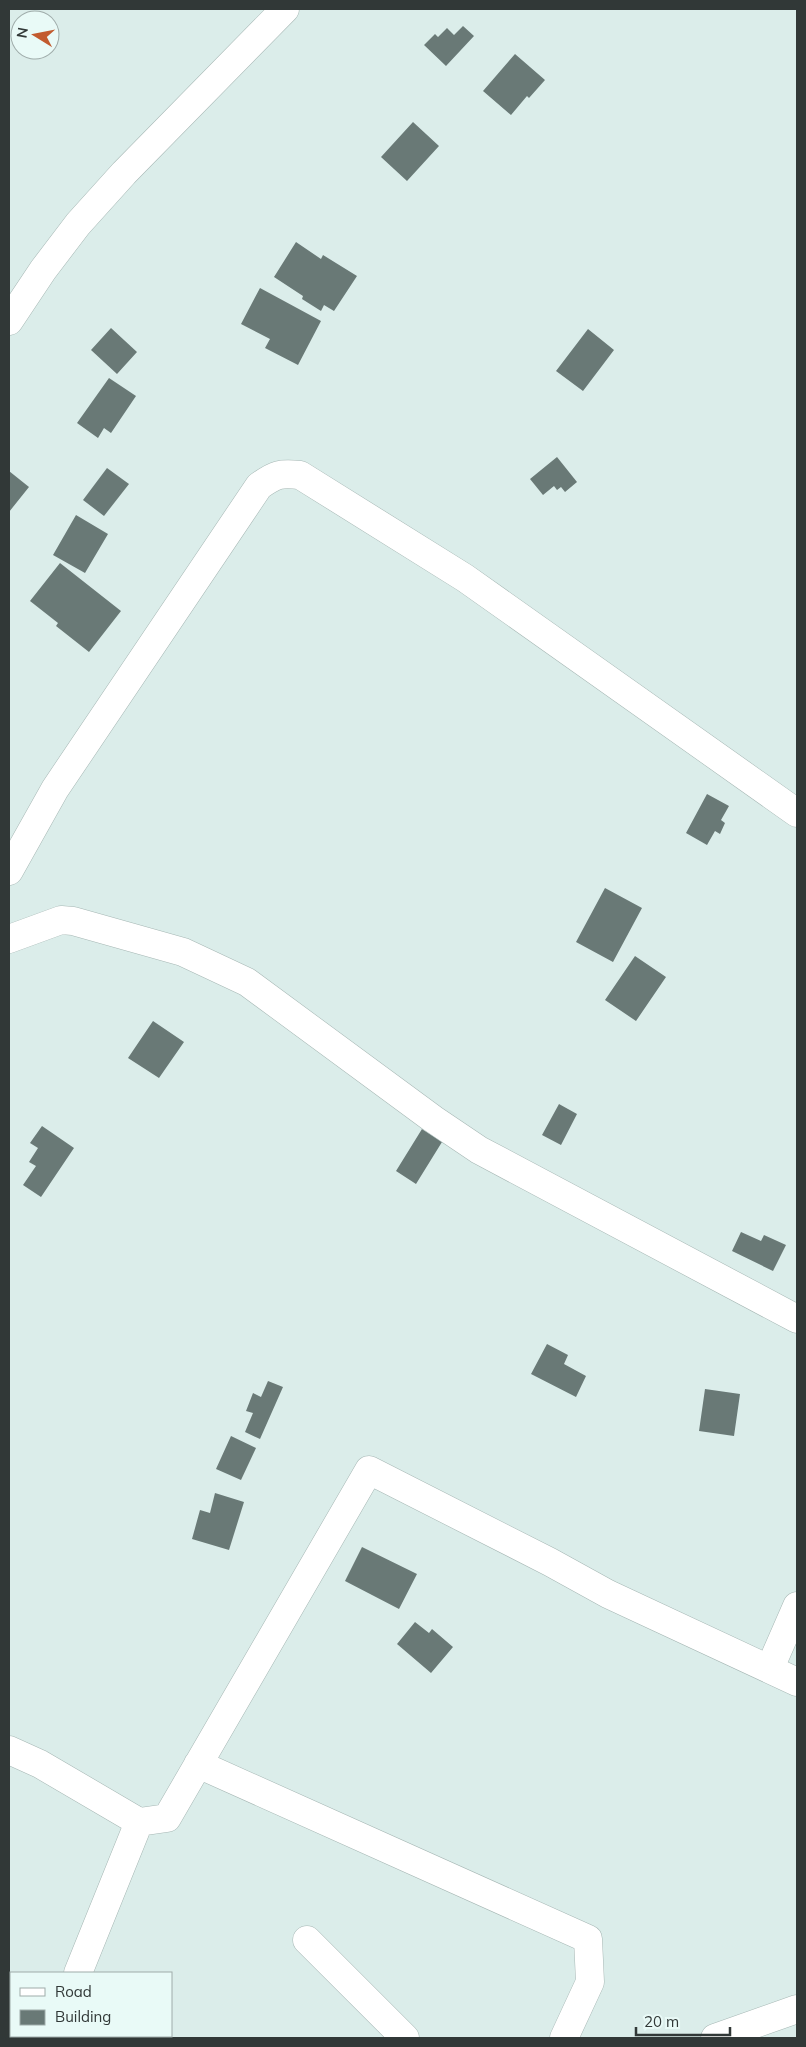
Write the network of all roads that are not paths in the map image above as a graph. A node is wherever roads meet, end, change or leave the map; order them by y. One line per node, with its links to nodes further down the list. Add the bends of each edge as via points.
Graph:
1 (284, 9): 2 (street, via 85,216)
2 (9, 321)
3 (797, 813): 4 (street, via 465,578 300,475 285,474 275,475 259,486 55,789)
4 (9, 871)
5 (9, 939): 6 (street, via 61,920 73,921 183,952 247,982 479,1150)
6 (797, 1319)
7 (797, 1606): 8 (street)
8 (770, 1668): 9 (street); 11 (street, via 608,1594 369,1470)
9 (797, 1682)
10 (9, 1750): 12 (street, via 40,1764)
11 (198, 1764): 12 (street, via 166,1818); 17 (street, via 588,1939 590,1982)
12 (139, 1822): 14 (street)
13 (307, 1940): 16 (street)
14 (78, 1972)
15 (797, 2009): 18 (street)
16 (405, 2038)
17 (564, 2038)
18 (715, 2038)

